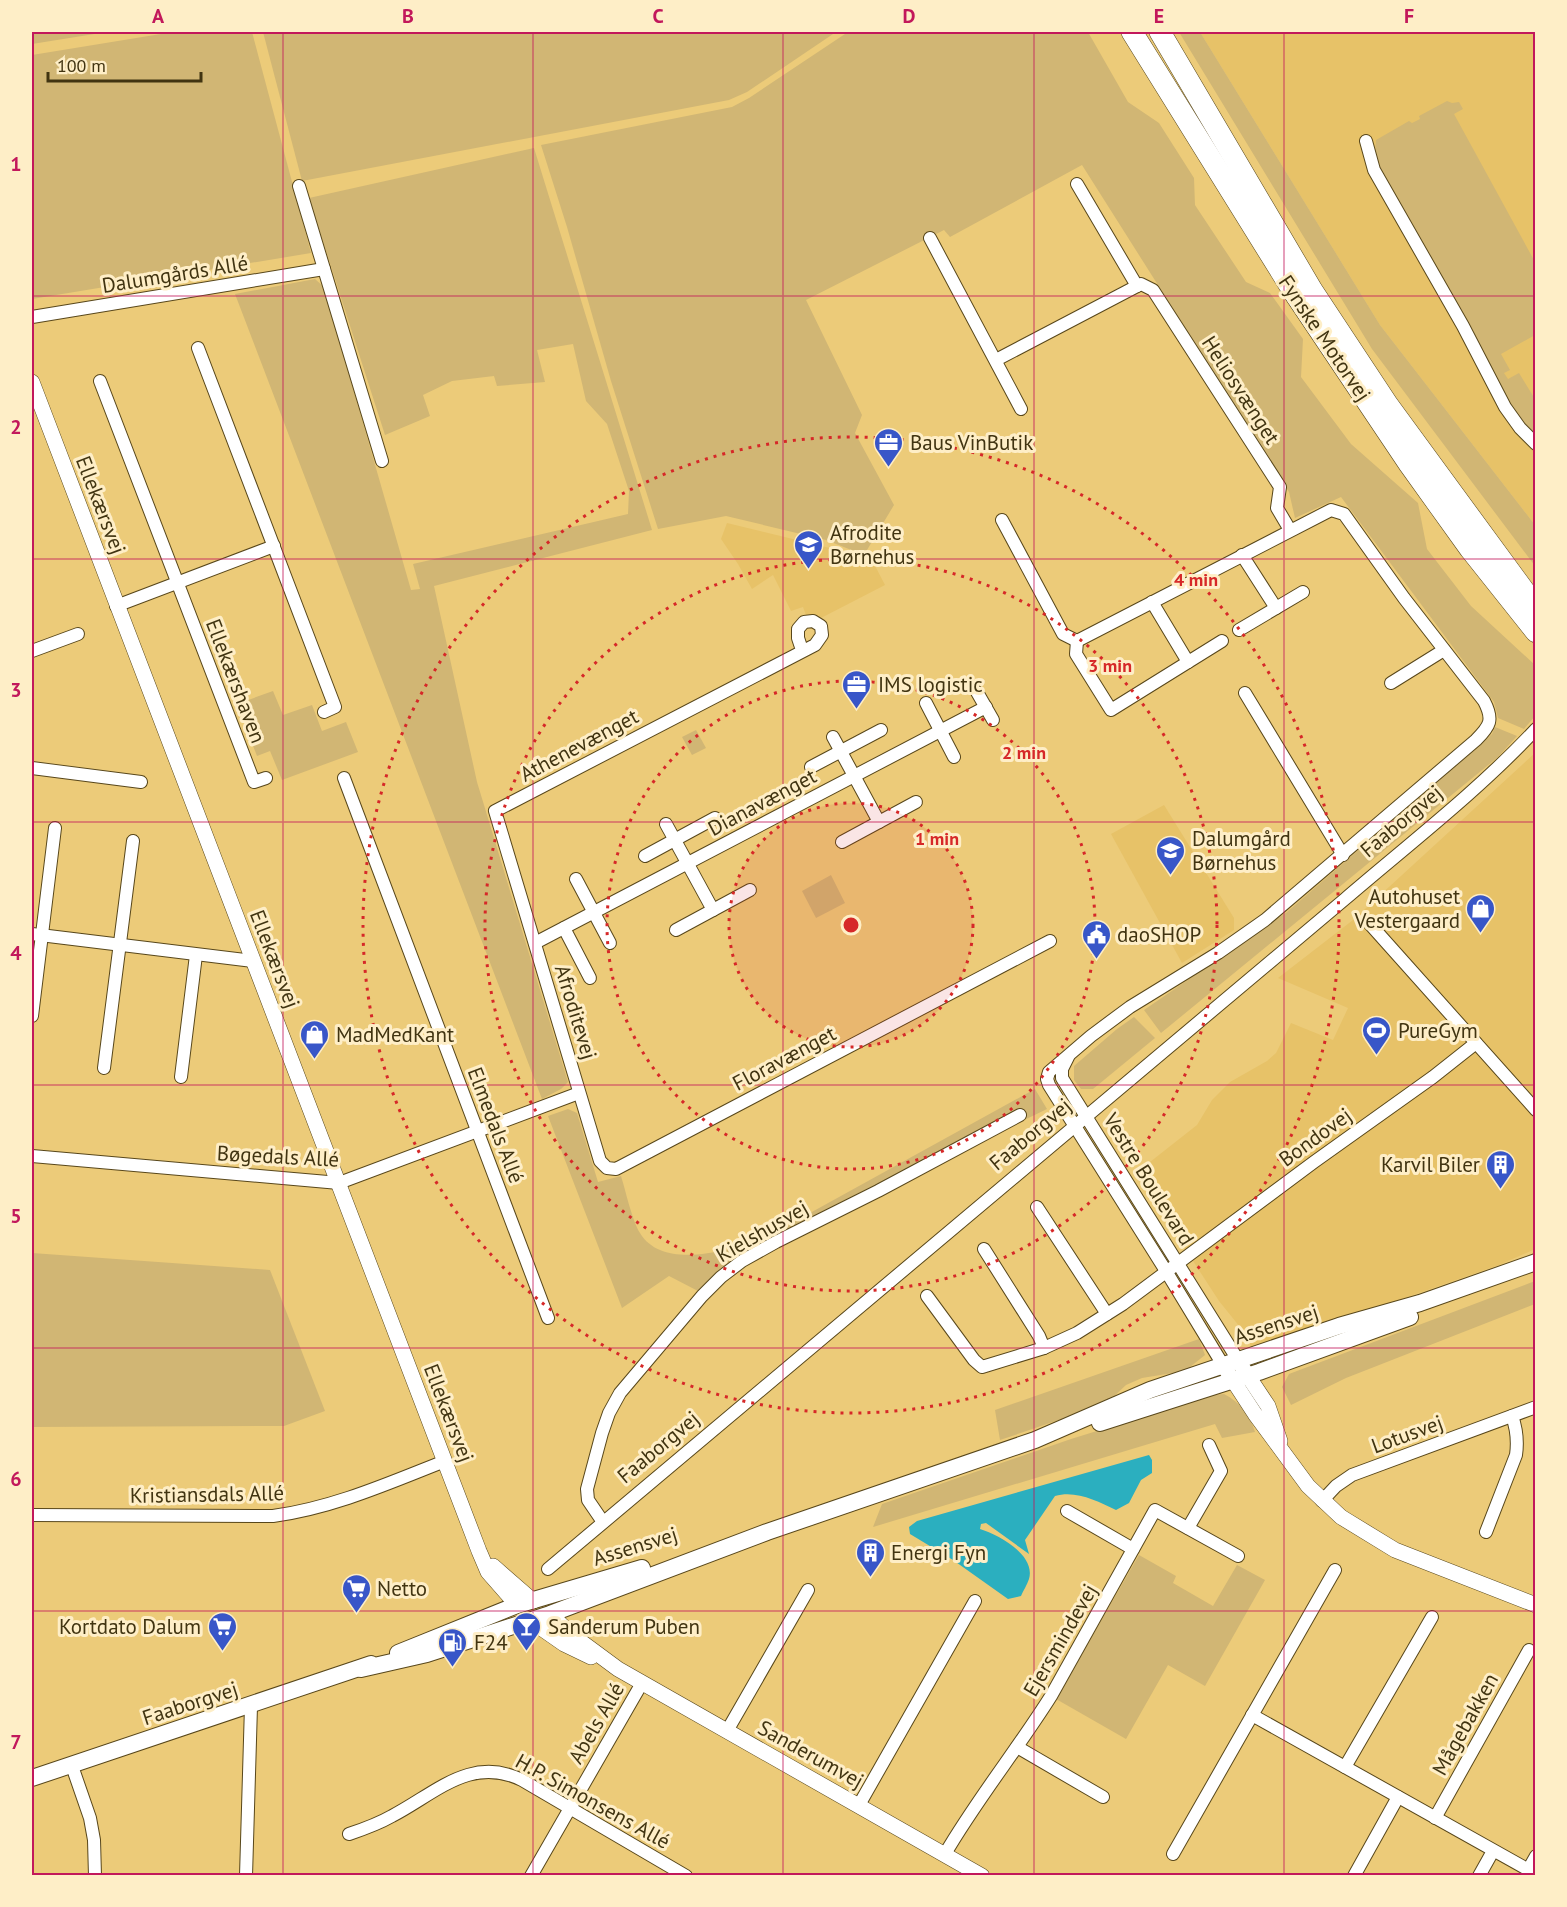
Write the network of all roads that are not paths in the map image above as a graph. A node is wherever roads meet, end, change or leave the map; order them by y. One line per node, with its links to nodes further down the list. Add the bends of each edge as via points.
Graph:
1 (1132, 32): 30 (highway, Fynske Motorvej, via 1293,291 1409,464)
2 (1160, 32): 18 (highway, Fynske Motorvej, via 1312,290)
3 (1366, 141): 15 (street, via 1374,170 1505,407)
4 (1077, 184): 8 (street, Heliosvænget)
5 (299, 186): 7 (street)
6 (930, 238): 11 (street)
7 (324, 269): 9 (street, Dalumgårds Allé); 16 (street)
8 (1137, 286): 11 (street); 19 (street, Heliosvænget, via 1153,290 1280,487 1277,508)
9 (32, 317)
10 (198, 348): 20 (street)
11 (996, 360): 14 (street)
12 (100, 381): 22 (street, Ellekærshaven)
13 (32, 382): 26 (street, Ellekærsvej)
14 (1021, 409)
15 (1536, 444)
16 (382, 461)
17 (1002, 520): 32 (street, via 1063,634)
18 (1472, 523): 24 (highway); 27 (highway, Fynske Motorvej)
19 (1290, 530): 21 (street); 35 (street, via 1330,510 1344,514)
20 (274, 546): 22 (street); 43 (street, via 335,707)
21 (1242, 555): 25 (street); 28 (street)
22 (177, 583): 26 (street); 54 (street, Ellekærshaven, via 254,782)
23 (1304, 592): 28 (street)
24 (1536, 592)
25 (1152, 602): 32 (street); 37 (street)
26 (116, 606): 81 (street, Ellekærsvej)
27 (1536, 607)
28 (1276, 608): 29 (street)
29 (1239, 630)
30 (1536, 632)
31 (78, 633): 36 (street)
32 (1077, 641): 37 (street, via 1076,654 1111,710)
33 (1222, 641): 37 (street)
34 (802, 650): 77 (street, Athenevænget, via 495,811)
35 (1444, 650): 38 (street); 65 (street, via 1484,701 1489,726)
36 (32, 656)
37 (1188, 662)
38 (1391, 683)
39 (977, 692): 42 (street)
40 (1245, 693): 65 (street)
41 (926, 703): 47 (street)
42 (986, 707): 44 (street); 47 (street, Dianavænget)
43 (324, 712)
44 (993, 720)
45 (1536, 729): 91 (street, Faaborgvej, via 1450,809)
46 (881, 730): 49 (street, Dianavænget)
47 (940, 731): 50 (street); 53 (street, Dianavænget)
48 (833, 737): 49 (street)
49 (841, 752): 51 (street, Dianavænget); 53 (street)
50 (954, 757)
51 (811, 767)
52 (32, 768): 56 (street)
53 (854, 776): 59 (street); 67 (street, Dianavænget)
54 (266, 778)
55 (344, 778): 93 (street, Elmedals Allé)
56 (141, 782)
57 (916, 802): 59 (street)
58 (715, 818): 62 (street, Dianavænget)
59 (879, 822): 64 (street)
60 (666, 824): 62 (street)
61 (55, 828): 75 (street)
62 (675, 840): 66 (street, Dianavænget); 67 (street)
63 (133, 841): 79 (street)
64 (842, 842)
65 (1343, 855): 85 (street, via 1236,941 1130,1007)
66 (645, 856)
67 (688, 863): 70 (street); 71 (street, Dianavænget)
68 (576, 879): 71 (street)
69 (750, 890): 70 (street)
70 (713, 910): 74 (street)
71 (594, 912): 73 (street, Dianavænget); 78 (street)
72 (1369, 923): 84 (street)
73 (564, 928): 77 (street, Dianavænget); 82 (street)
74 (676, 930)
75 (37, 934): 79 (street); 83 (street)
76 (1050, 941): 88 (street, Floravænget, via 616,1169 606,1168 600,1161)
77 (535, 943): 88 (street, Afroditevej)
78 (610, 943)
79 (119, 945): 80 (street); 86 (street)
80 (196, 955): 81 (street); 87 (street)
81 (253, 961): 95 (street, Ellekærsvej)
82 (590, 978)
83 (32, 1016)
84 (1476, 1043): 89 (street); 99 (street, Bondovej)
85 (1070, 1054): 91 (street, via 1062,1078); 92 (street, via 1049,1072 1047,1079)
86 (104, 1068)
87 (181, 1077)
88 (579, 1093): 93 (street, Bøgedals Allé)
89 (1536, 1110)
90 (1020, 1115): 114 (street, Kielshusvej, via 776,1242 720,1277 620,1393 609,1413 587,1489 588,1500)
91 (1086, 1116): 92 (street, Faaborgvej); 99 (street, Vestre Boulevard)
92 (1074, 1126): 99 (street, Vestre Boulevard); 114 (street, Faaborgvej)
93 (477, 1130): 95 (street, Bøgedals Allé); 103 (street, Elmedals Allé)
94 (32, 1156): 95 (street, Bøgedals Allé)
95 (339, 1183): 110 (street, Ellekærsvej)
96 (1037, 1207): 102 (street)
97 (984, 1249): 104 (street)
98 (1536, 1262): 105 (main road, Assensvej, via 1420,1303 1339,1326)
99 (1172, 1267): 102 (street, Bondovej); 105 (street, Vestre Boulevard)
100 (1536, 1272): 105 (main road, Assensvej)
101 (927, 1296): 104 (street, Bondovej, via 982,1367)
102 (1107, 1314): 104 (street, Bondovej)
103 (548, 1318)
104 (1044, 1348)
105 (1236, 1370): 108 (main road, Assensvej, via 1160,1396 1107,1421); 108 (main road, Assensvej, via 1150,1390); 111 (street, Vestre Boulevard, via 1285,1455)
106 (1536, 1407): 107 (street, Lotusvej)
107 (1512, 1416): 111 (street, Lotusvej, via 1352,1475); 117 (street, via 1517,1431 1516,1455)
108 (1035, 1440): 116 (main road, Assensvej)
109 (1209, 1445): 115 (street, via 1221,1471)
110 (445, 1461): 113 (street, Kristiansdals Allé, via 332,1504 273,1516); 124 (street, Ellekærsvej, via 488,1572)
111 (1322, 1501): 125 (street, Vestre Boulevard, via 1357,1529 1395,1550)
112 (1067, 1511): 118 (street)
113 (32, 1515)
114 (603, 1522): 120 (street, Faaborgvej)
115 (1188, 1528): 118 (street, Ejersmindevej, via 1155,1510); 119 (street, Ejersmindevej)
116 (767, 1532): 124 (main road, Assensvej); 126 (main road, Assensvej)
117 (1486, 1532)
118 (1133, 1549): 136 (street, Ejersmindevej, via 1051,1696)
119 (1238, 1556)
120 (548, 1569)
121 (1335, 1570): 134 (street)
122 (808, 1590): 135 (street)
123 (975, 1601): 142 (street)
124 (525, 1603): 126 (main road); 128 (main road); 130 (main road, Faaborgvej)
125 (1536, 1605)
126 (550, 1614): 128 (main road, Assensvej); 131 (street, Sanderumvej)
127 (1432, 1617): 138 (street)
128 (531, 1621): 130 (main road, Faaborgvej, via 427,1654); 131 (street, Sanderumvej, via 564,1644)
129 (1529, 1650): 144 (street, Mågebakken)
130 (362, 1669): 133 (main road, Faaborgvej)
131 (618, 1669): 132 (street, Sanderumvej)
132 (642, 1683): 135 (street, Sanderumvej); 143 (street, Abels Allé)
133 (252, 1706): 137 (main road, Faaborgvej); 152 (street)
134 (1252, 1715): 138 (street); 148 (street)
135 (727, 1731): 142 (street, Sanderumvej)
136 (1017, 1747): 140 (street); 147 (street, Ejersmindevej)
137 (72, 1766): 139 (main road, Faaborgvej); 151 (street, via 90,1818)
138 (1345, 1767): 141 (street)
139 (32, 1778)
140 (1103, 1797)
141 (1398, 1797): 144 (street); 156 (street)
142 (859, 1805): 147 (street, Sanderumvej)
143 (570, 1808): 145 (street, H.P. Simonsens Allé, via 512,1775 477,1772 454,1780 392,1817); 153 (street, Abels Allé); 154 (street, H.P. Simonsens Allé)
144 (1435, 1818): 146 (street)
145 (349, 1834)
146 (1493, 1851): 150 (street); 157 (street)
147 (945, 1854): 155 (street, Sanderumvej)
148 (1173, 1854)
149 (1536, 1856): 150 (street)
150 (1532, 1872)
151 (95, 1875)
152 (246, 1875)
153 (531, 1875)
154 (686, 1875)
155 (982, 1875)
156 (1354, 1875)
157 (1479, 1875)

